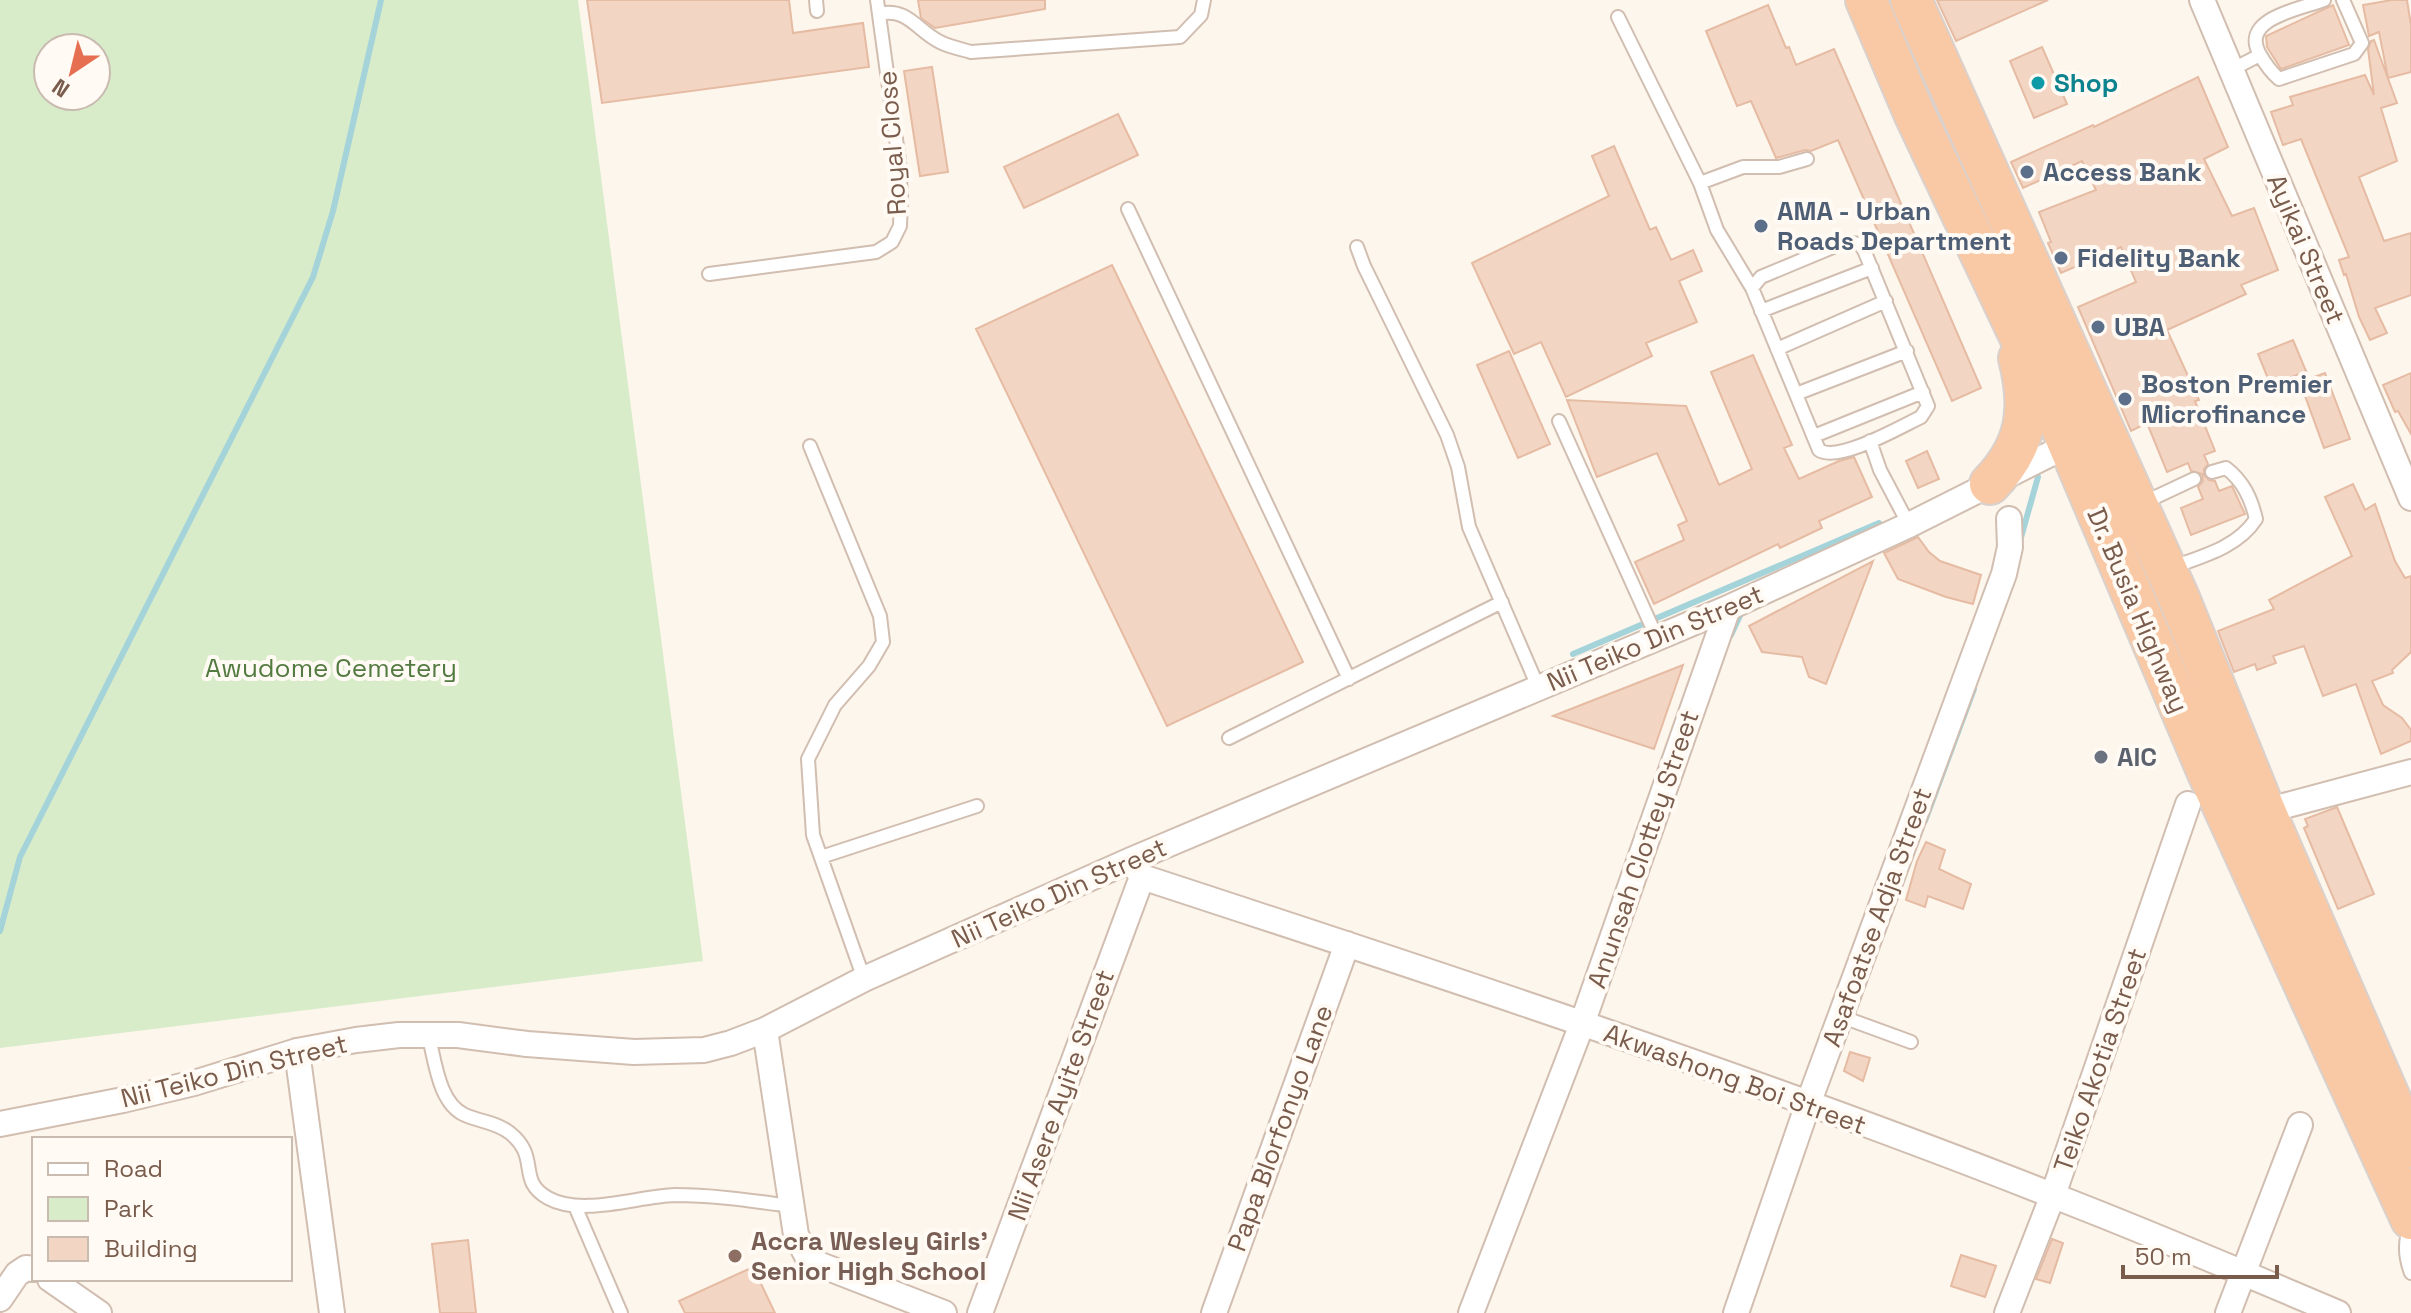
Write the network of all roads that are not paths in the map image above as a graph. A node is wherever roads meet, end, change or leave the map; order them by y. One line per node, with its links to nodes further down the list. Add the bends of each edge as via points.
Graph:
1 (877, 0): 8 (lane, Royal Close)
2 (1204, 0): 8 (lane, via 1201,15 1180,37 971,52 940,42 905,16)
3 (1866, 0): 21 (highway, Dr. Busia Highway)
4 (1911, 0): 26 (highway, Dr. Busia Highway)
5 (2324, 0): 10 (lane, via 2265,22 2255,34)
6 (2343, 0): 10 (lane, via 2362,43 2354,54 2279,79)
7 (2208, 1): 11 (street, Ayikai Street)
8 (879, 14): 17 (lane, Royal Close, via 899,161 900,226 892,242 876,252)
9 (1618, 17): 13 (lane)
10 (2260, 55): 11 (lane)
11 (2231, 70): 35 (street, Ayikai Street)
12 (1807, 159): 13 (lane, via 1779,167 1743,167)
13 (1700, 183): 18 (lane, via 1717,230)
14 (1128, 209): 44 (lane)
15 (1357, 247): 40 (lane, via 1447,435 1469,527)
16 (1872, 268): 18 (lane, via 1859,244 1845,242 1761,277); 19 (lane); 20 (lane)
17 (709, 274)
18 (1752, 288): 20 (lane)
19 (1886, 301): 22 (lane); 23 (lane)
20 (1761, 311): 22 (lane)
21 (2007, 311): 30 (highway, Dr. Busia Highway); 34 (highway, via 2023,374 2024,433 2014,456)
22 (1777, 349): 25 (lane)
23 (1907, 351): 24 (lane); 25 (lane)
24 (1923, 392): 28 (lane); 29 (lane, via 1928,406 1921,417)
25 (1796, 394): 28 (lane)
26 (2092, 407): 36 (highway, Dr. Busia Highway); 43 (highway, via 2085,424 2099,471 2158,591)
27 (1559, 421): 42 (lane)
28 (1814, 436): 29 (lane, via 1825,454)
29 (1870, 441): 38 (lane)
30 (2068, 445): 34 (street, Nii Teiko Din Street); 68 (highway, Dr. Busia Highway, via 2214,787)
31 (810, 446): 51 (lane, via 880,616 883,642 835,705 808,759 813,835)
32 (2212, 472): 39 (lane, via 2226,468 2235,475 2251,498 2256,519 2232,544)
33 (2194, 479): 36 (lane)
34 (1990, 484): 38 (street, Nii Teiko Din Street)
35 (2411, 498)
36 (2138, 506): 39 (highway, Dr. Busia Highway)
37 (2009, 519): 55 (street, Asafoatse Adja Street, via 2004,574)
38 (1909, 525): 41 (street, Nii Teiko Din Street)
39 (2166, 569): 43 (highway, Dr. Busia Highway)
40 (1502, 602): 44 (lane); 45 (lane)
41 (1728, 608): 42 (street, Nii Teiko Din Street); 56 (street, Anunsah Clottey Street)
42 (1657, 638): 45 (street, Nii Teiko Din Street)
43 (2202, 659): 50 (highway, Dr. Busia Highway)
44 (1349, 679): 46 (lane)
45 (1539, 689): 52 (street, Nii Teiko Din Street)
46 (1229, 738)
47 (2411, 772): 50 (street)
48 (2188, 804): 65 (street, Teiko Akotia Street)
49 (977, 806): 51 (lane)
50 (2265, 811): 64 (highway, Dr. Busia Highway)
51 (821, 857): 54 (lane)
52 (1137, 868): 53 (street, Akwashong Boi Street); 54 (street, Nii Teiko Din Street); 79 (street, Nii Asere Ayite Street)
53 (1347, 944): 56 (street, Akwashong Boi Street); 80 (street, Papa Blorfonyo Lane)
54 (864, 979): 57 (street, Nii Teiko Din Street)
55 (1840, 1016): 59 (lane); 61 (street, Asafoatse Adja Street)
56 (1582, 1024): 61 (street, Akwashong Boi Street); 81 (street, Anunsah Clottey Street)
57 (765, 1030): 58 (street, Nii Teiko Din Street, via 704,1050 634,1052); 67 (street)
58 (428, 1034): 60 (street, Nii Teiko Din Street); 66 (lane, via 443,1089 455,1109 514,1137 527,1154 534,1187 547,1198)
59 (1911, 1042)
60 (297, 1051): 62 (street, Nii Teiko Din Street, via 166,1090); 76 (street)
61 (1808, 1104): 65 (street, Akwashong Boi Street); 82 (street, Asafoatse Adja Street)
62 (0, 1124)
63 (2300, 1125): 71 (street)
64 (2411, 1147)
65 (2053, 1195): 71 (street, Akwashong Boi Street); 83 (street, Teiko Akotia Street)
66 (575, 1206): 67 (lane, via 673,1195); 77 (lane)
67 (791, 1206): 78 (street, via 800,1247 818,1264)
68 (2411, 1219)
69 (2411, 1226): 72 (lane, via 2405,1238)
70 (32, 1269): 74 (street, via 17,1274)
71 (2242, 1273): 84 (street); 85 (street, Akwashong Boi Street)
72 (2411, 1273)
73 (53, 1281): 75 (street)
74 (0, 1299)
75 (99, 1313)
76 (332, 1313)
77 (621, 1313)
78 (944, 1313)
79 (980, 1313)
80 (1214, 1313)
81 (1471, 1313)
82 (1736, 1313)
83 (2007, 1313)
84 (2228, 1313)
85 (2338, 1313)

